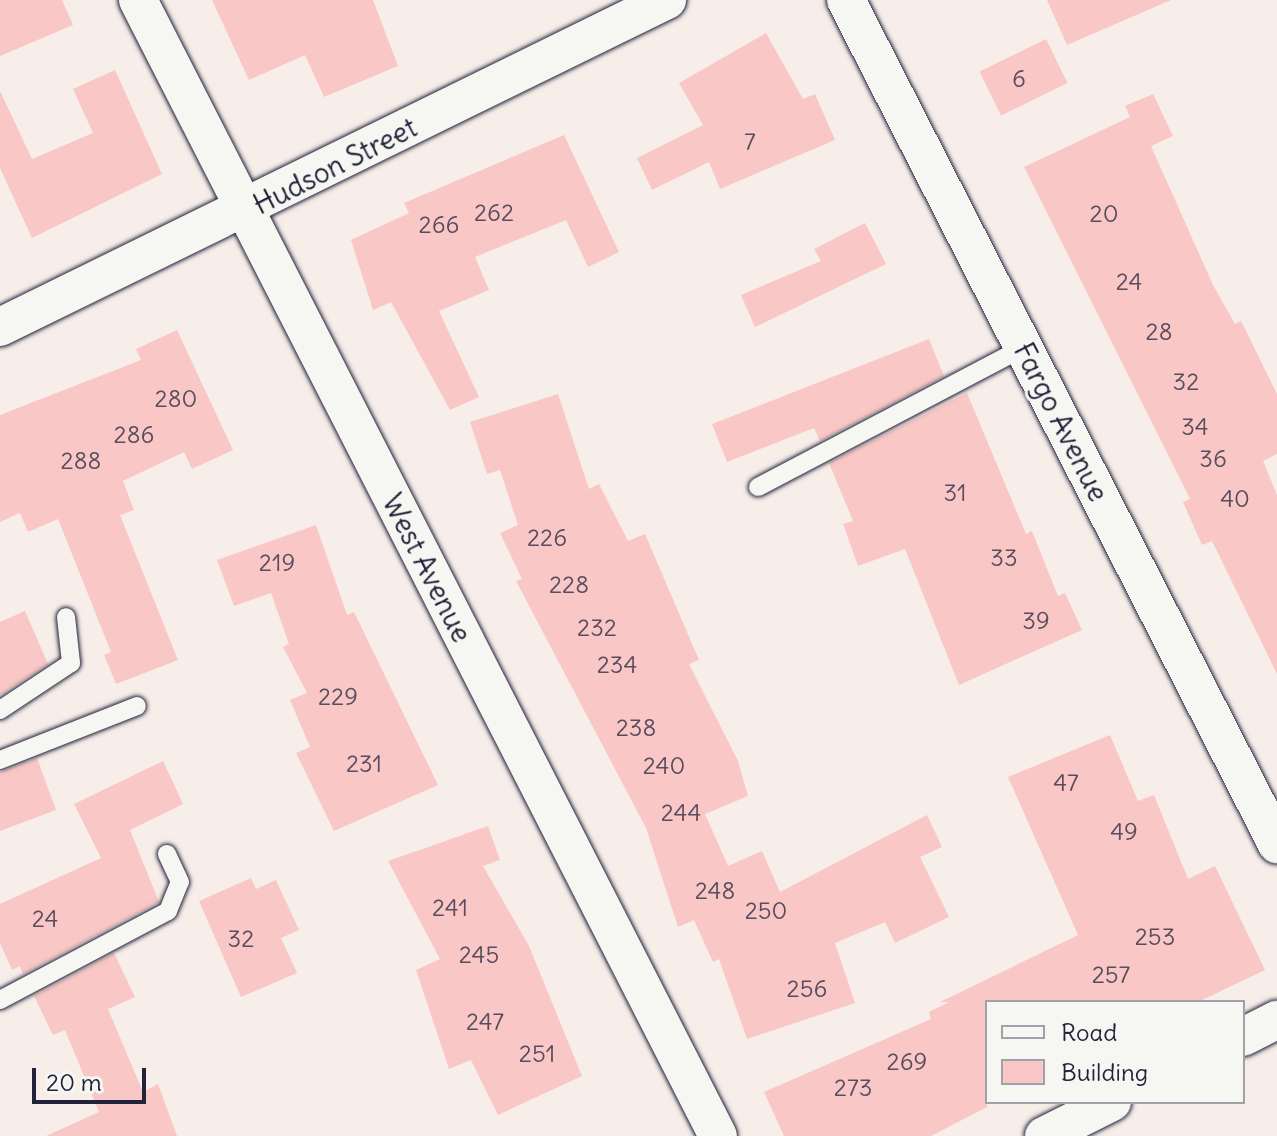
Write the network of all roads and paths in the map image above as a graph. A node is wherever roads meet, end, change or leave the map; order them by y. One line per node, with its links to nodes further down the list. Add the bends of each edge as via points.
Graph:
1 (138, 0): 5 (street, West Avenue)
2 (667, 0): 4 (street, Hudson Street)
3 (846, 0): 7 (street, Fargo Avenue)
4 (619, 11): 5 (street, Hudson Street)
5 (245, 212): 6 (street, Hudson Street); 19 (street, West Avenue)
6 (0, 327)
7 (1023, 348): 8 (lane); 13 (street, Fargo Avenue)
8 (758, 487)
9 (66, 617): 11 (lane, via 71,663)
10 (137, 706): 12 (lane)
11 (0, 710)
12 (0, 760)
13 (1277, 844)
14 (167, 854): 15 (lane, via 180,882 168,911)
15 (0, 1000)
16 (1277, 1020): 17 (street)
17 (1245, 1036)
18 (1108, 1104): 20 (street)
19 (718, 1136)
20 (1044, 1136)

